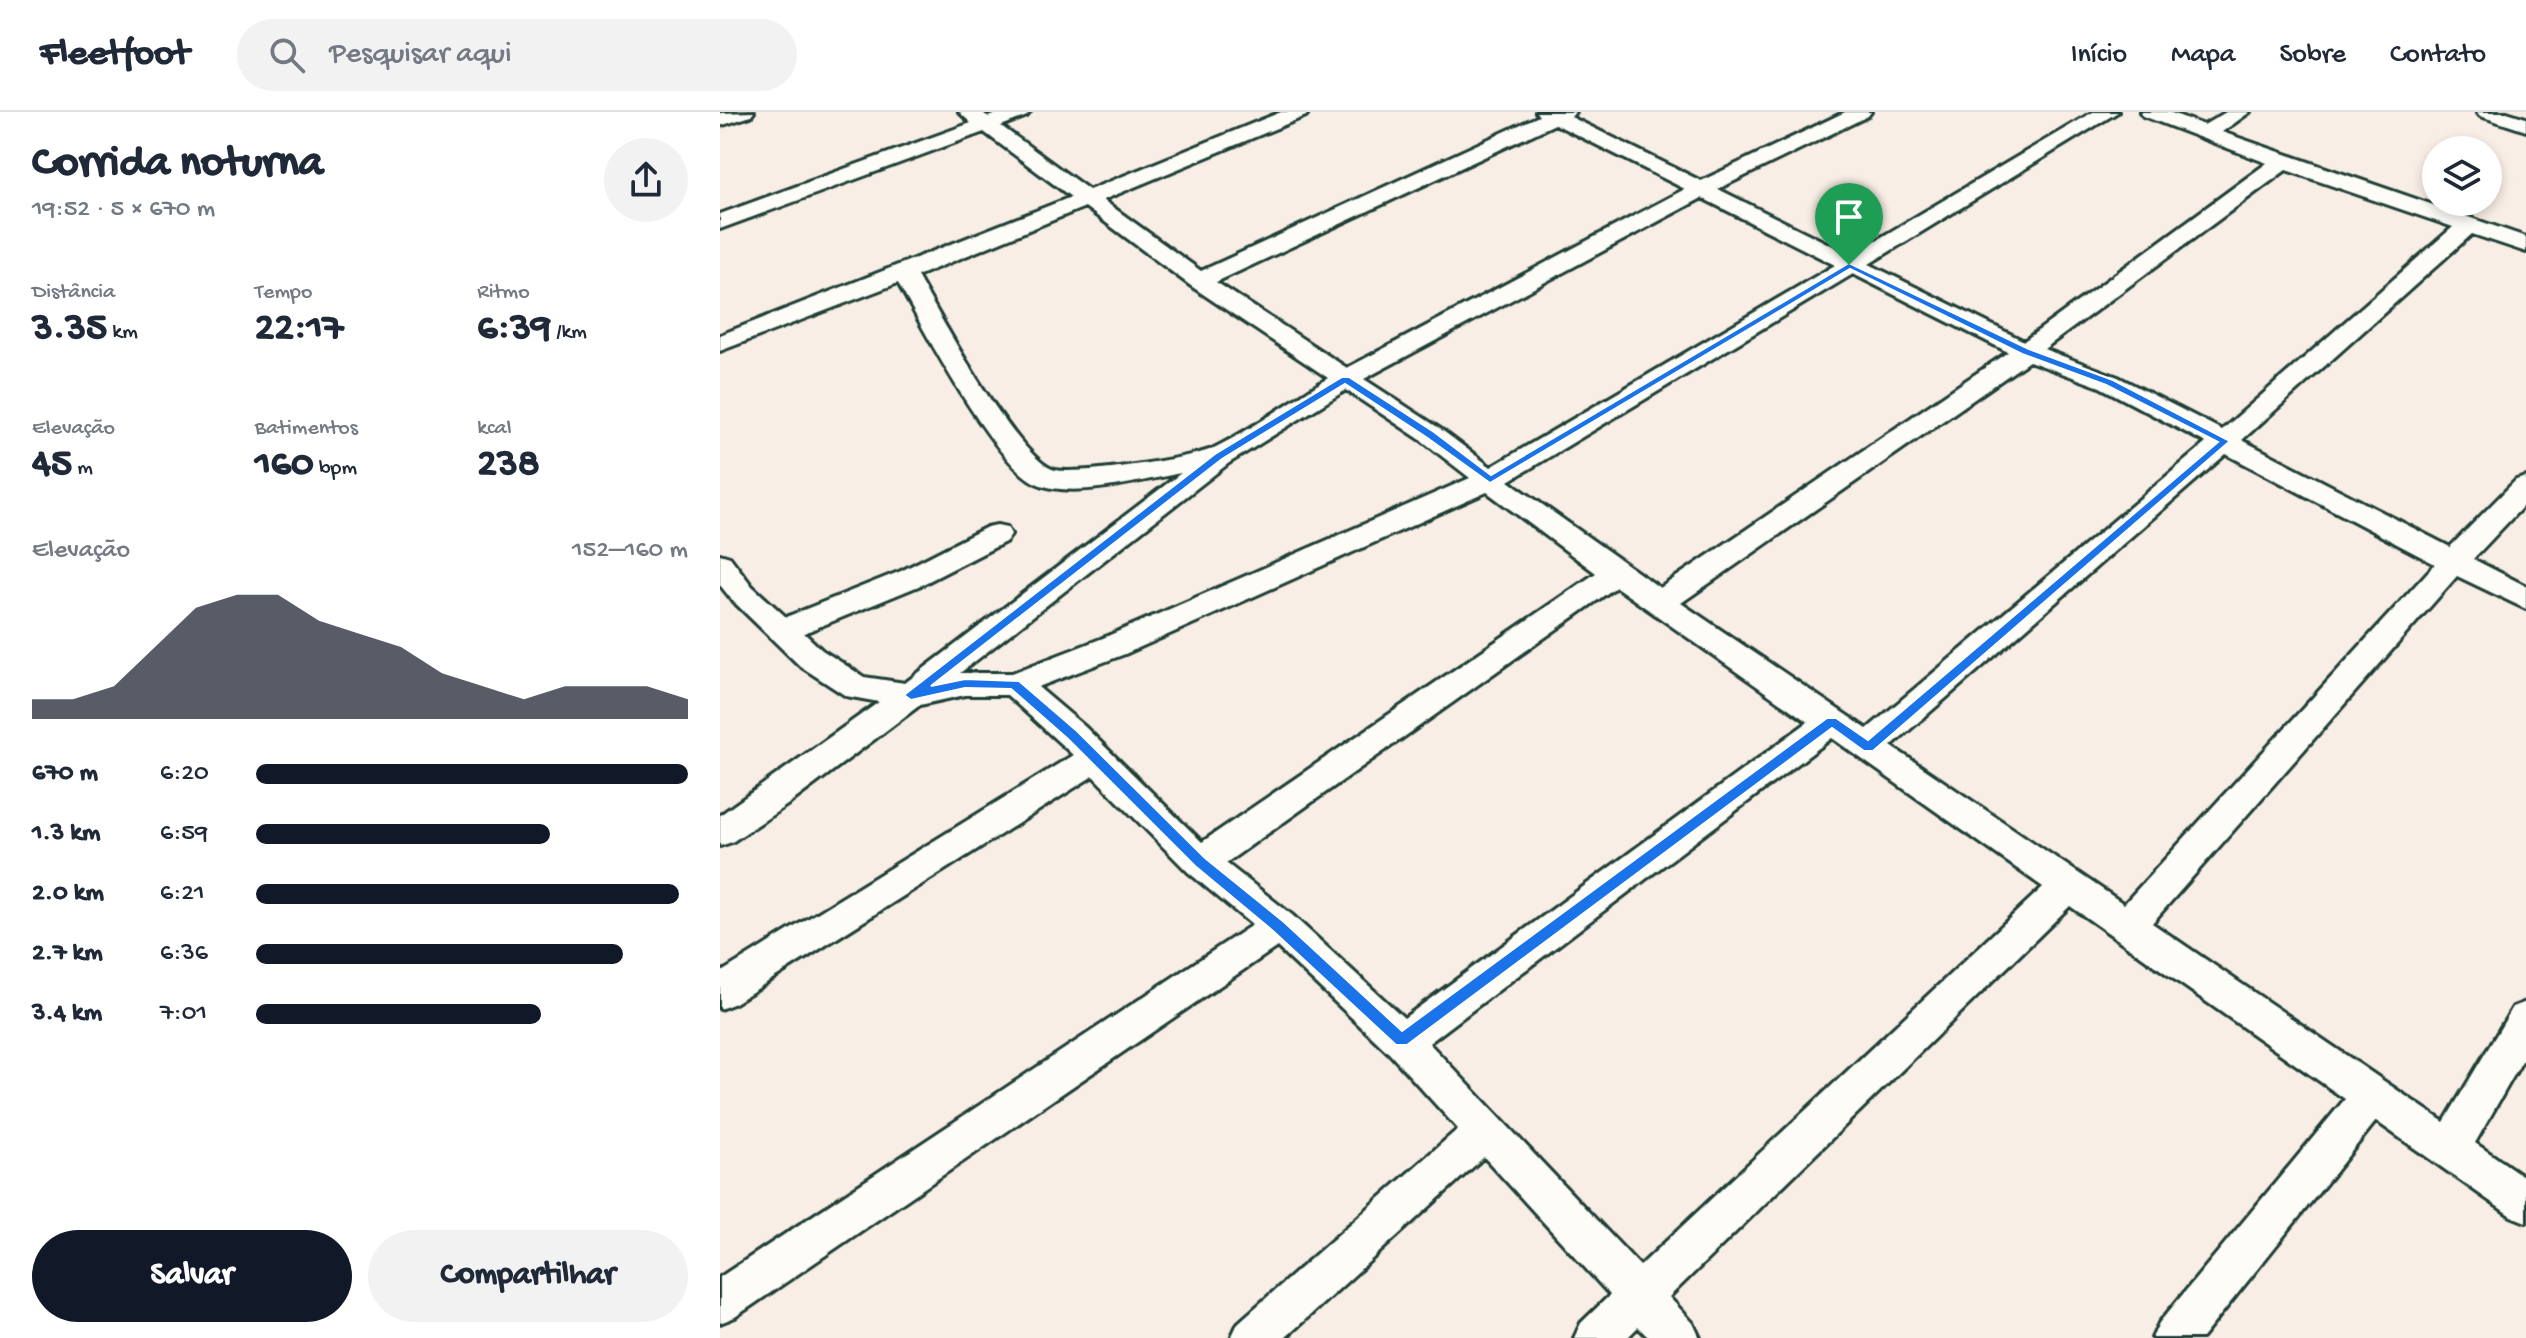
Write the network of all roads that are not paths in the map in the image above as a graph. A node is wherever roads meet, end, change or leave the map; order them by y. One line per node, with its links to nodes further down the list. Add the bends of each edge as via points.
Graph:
1 (744, 112): 11 (street)
2 (1020, 112): 10 (street)
3 (1299, 112): 16 (street)
4 (1861, 112): 15 (street)
5 (2108, 112): 20 (street)
6 (2150, 112): 13 (street)
7 (2240, 112): 13 (street)
8 (2487, 112): 12 (street)
9 (1555, 114): 15 (street); 22 (street)
10 (978, 118): 16 (street); 17 (street)
11 (720, 120)
12 (2526, 125)
13 (2205, 134): 14 (street)
14 (2283, 162): 18 (street); 24 (street)
15 (1700, 190): 20 (street); 25 (street)
16 (1087, 199): 21 (street); 22 (street)
17 (720, 222)
18 (2470, 224): 19 (street); 26 (street)
19 (2526, 245)
20 (1849, 265): 24 (street); 28 (street)
21 (904, 273): 23 (street); 27 (street, via 1017,454 1045,477 1088,480)
22 (1199, 281): 25 (street)
23 (720, 344)
24 (2026, 351): 26 (street, via 2109,382); 36 (street)
25 (1345, 379): 27 (street); 28 (street)
26 (2225, 441): 31 (street); 41 (street)
27 (1219, 457): 39 (street)
28 (1490, 480): 33 (street); 38 (street, via 1114,646)
29 (2526, 486): 31 (street)
30 (997, 534): 37 (street, via 911,578)
31 (2453, 562): 35 (street); 47 (street)
32 (720, 564): 34 (street)
33 (1616, 573): 36 (street); 44 (street)
34 (731, 599): 37 (street)
35 (2526, 599)
36 (1660, 603): 40 (street)
37 (782, 630): 39 (street, via 811,658 857,688)
38 (1014, 684): 39 (street, via 965,684); 42 (street)
39 (911, 695): 43 (street)
40 (1832, 721): 41 (street); 50 (street)
41 (1868, 747): 45 (street)
42 (1095, 758): 44 (street); 48 (street)
43 (720, 832)
44 (1200, 862): 46 (street)
45 (2068, 886): 47 (street); 55 (street)
46 (1279, 926): 50 (street); 56 (street)
47 (2127, 926): 51 (street)
48 (720, 993)
49 (2526, 1019): 53 (street)
50 (1402, 1041): 52 (street)
51 (2372, 1096): 53 (street); 60 (street)
52 (1483, 1132): 55 (street); 57 (street)
53 (2450, 1149): 54 (street)
54 (2526, 1202)
55 (1638, 1295): 58 (street); 59 (street)
56 (720, 1302)
57 (1253, 1338)
58 (1596, 1338)
59 (1678, 1338)
60 (2174, 1338)

